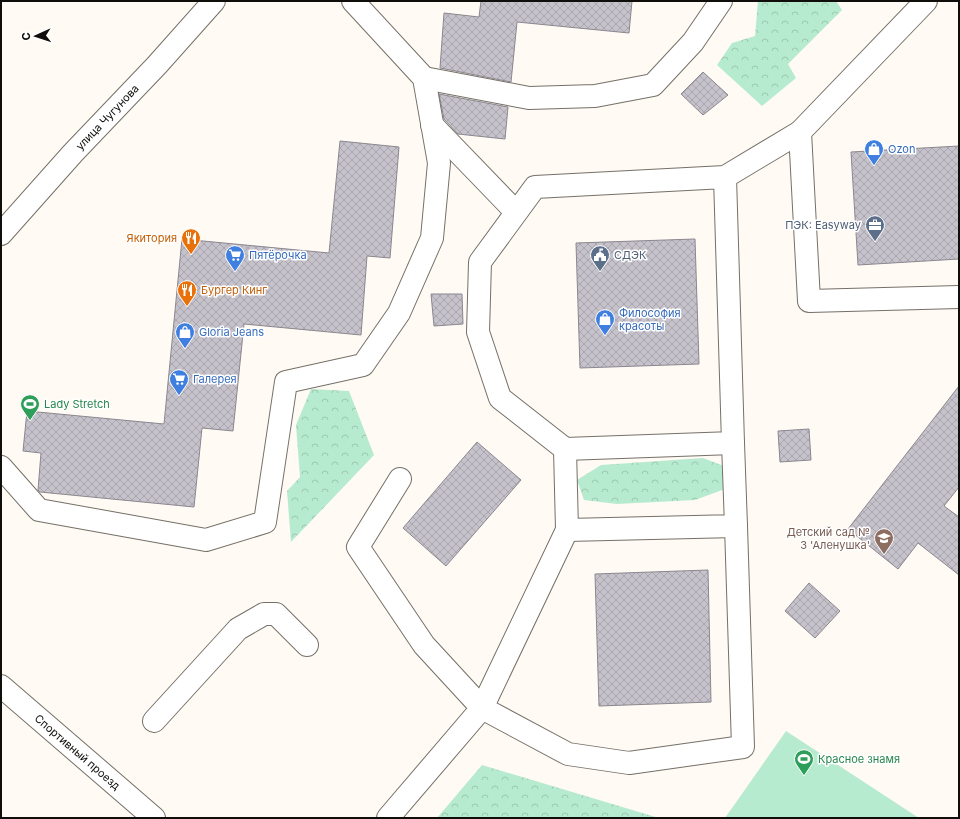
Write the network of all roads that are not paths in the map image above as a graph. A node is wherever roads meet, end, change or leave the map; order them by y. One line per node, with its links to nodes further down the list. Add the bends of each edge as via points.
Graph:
1 (214, 1): 10 (street, улица Чугунова)
2 (353, 1): 5 (street)
3 (721, 1): 5 (street, via 693,42 653,85 595,96 529,98)
4 (926, 1): 7 (street)
5 (424, 78): 6 (street)
6 (432, 125): 9 (street); 14 (street, via 439,163 432,238 399,313 363,365 286,382 266,522 206,540 39,510)
7 (800, 132): 8 (street); 11 (street, via 809,301)
8 (725, 177): 9 (street, via 535,187); 12 (street)
9 (516, 212): 13 (street, via 480,262 478,332 500,398)
10 (1, 234)
11 (959, 297)
12 (733, 443): 13 (street); 16 (street)
13 (565, 449): 17 (street)
14 (1, 467)
15 (400, 479): 20 (street, via 358,547 424,645)
16 (736, 526): 17 (street); 20 (street, via 743,747 629,763 614,761 568,754)
17 (567, 530): 20 (street)
18 (307, 645): 21 (street, via 276,614 264,614 238,629)
19 (1, 686): 22 (street, Спортивный проезд)
20 (482, 708): 23 (street)
21 (154, 721)
22 (154, 818)
23 (388, 818)

